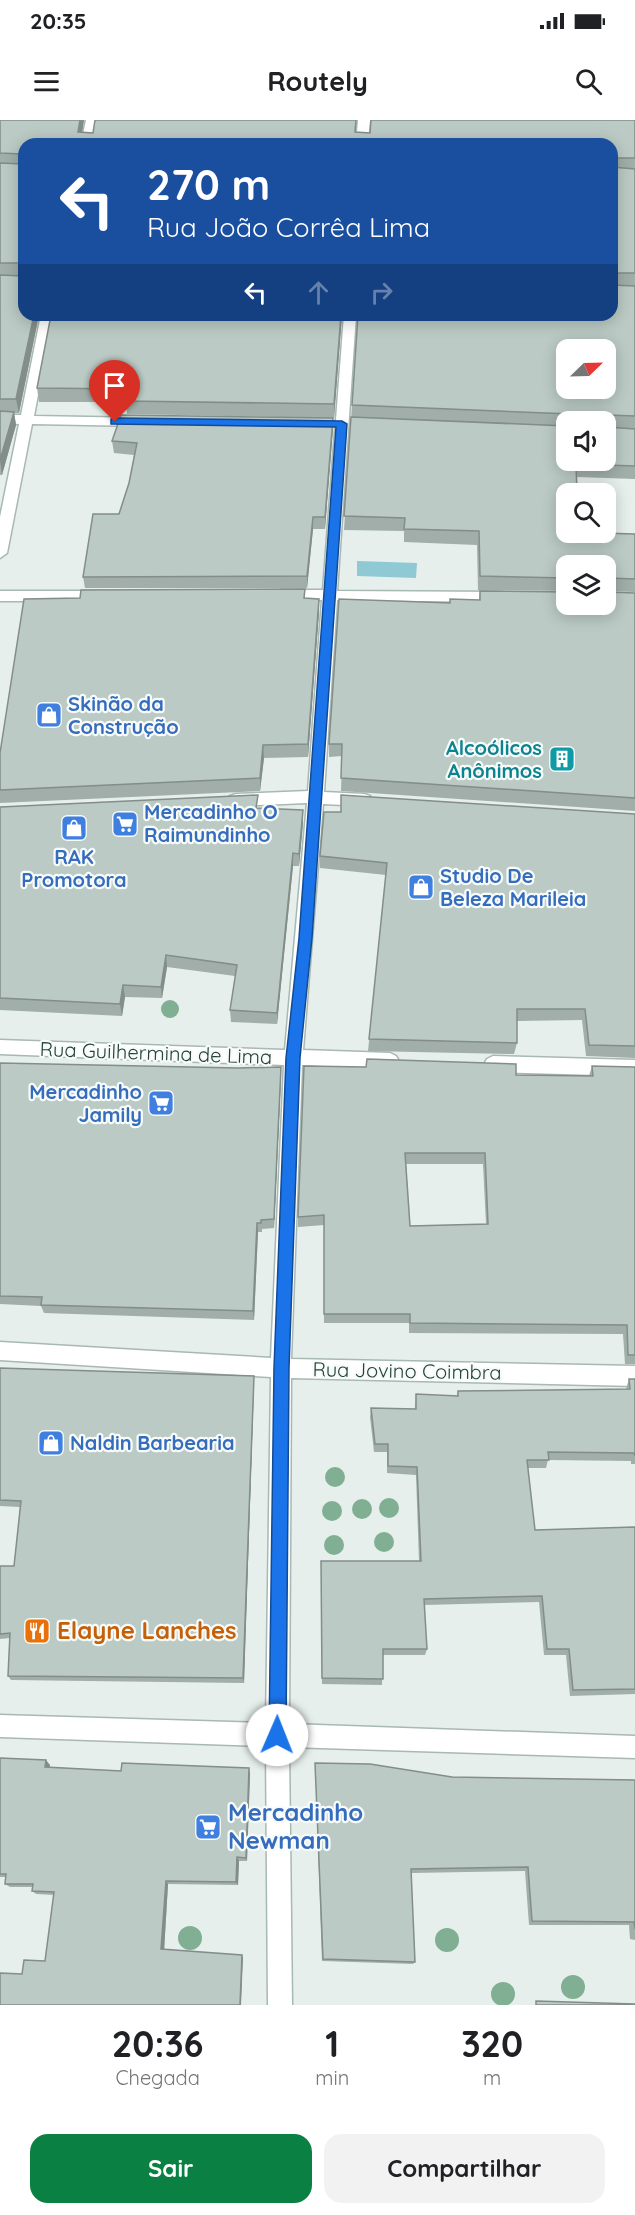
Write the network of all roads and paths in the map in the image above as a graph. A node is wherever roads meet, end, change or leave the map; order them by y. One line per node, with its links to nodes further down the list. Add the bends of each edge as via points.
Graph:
1 (92, 120): 3 (street)
2 (364, 120): 4 (street)
3 (88, 138)
4 (362, 138)
5 (46, 321): 8 (street)
6 (350, 321): 12 (street)
7 (0, 419): 8 (street)
8 (24, 420): 9 (street); 10 (street)
9 (154, 422)
10 (0, 553)
11 (270, 595): 12 (street)
12 (329, 595): 15 (street); 16 (street)
13 (0, 596): 14 (street)
14 (118, 596)
15 (519, 597)
16 (314, 797): 17 (street); 18 (street); 20 (street)
17 (219, 801)
18 (386, 802)
19 (0, 1047): 20 (street, Rua Guilhermina de Lima)
20 (293, 1058): 21 (street, Rua Guilhermina de Lima); 25 (street)
21 (411, 1062)
22 (470, 1063): 23 (street)
23 (635, 1068)
24 (0, 1351): 25 (street, Rua Jovino Coimbra)
25 (281, 1368): 26 (street, Rua Jovino Coimbra); 28 (street)
26 (635, 1376)
27 (0, 1725): 28 (street)
28 (277, 1735): 29 (street); 30 (street)
29 (635, 1747)
30 (280, 2005)

